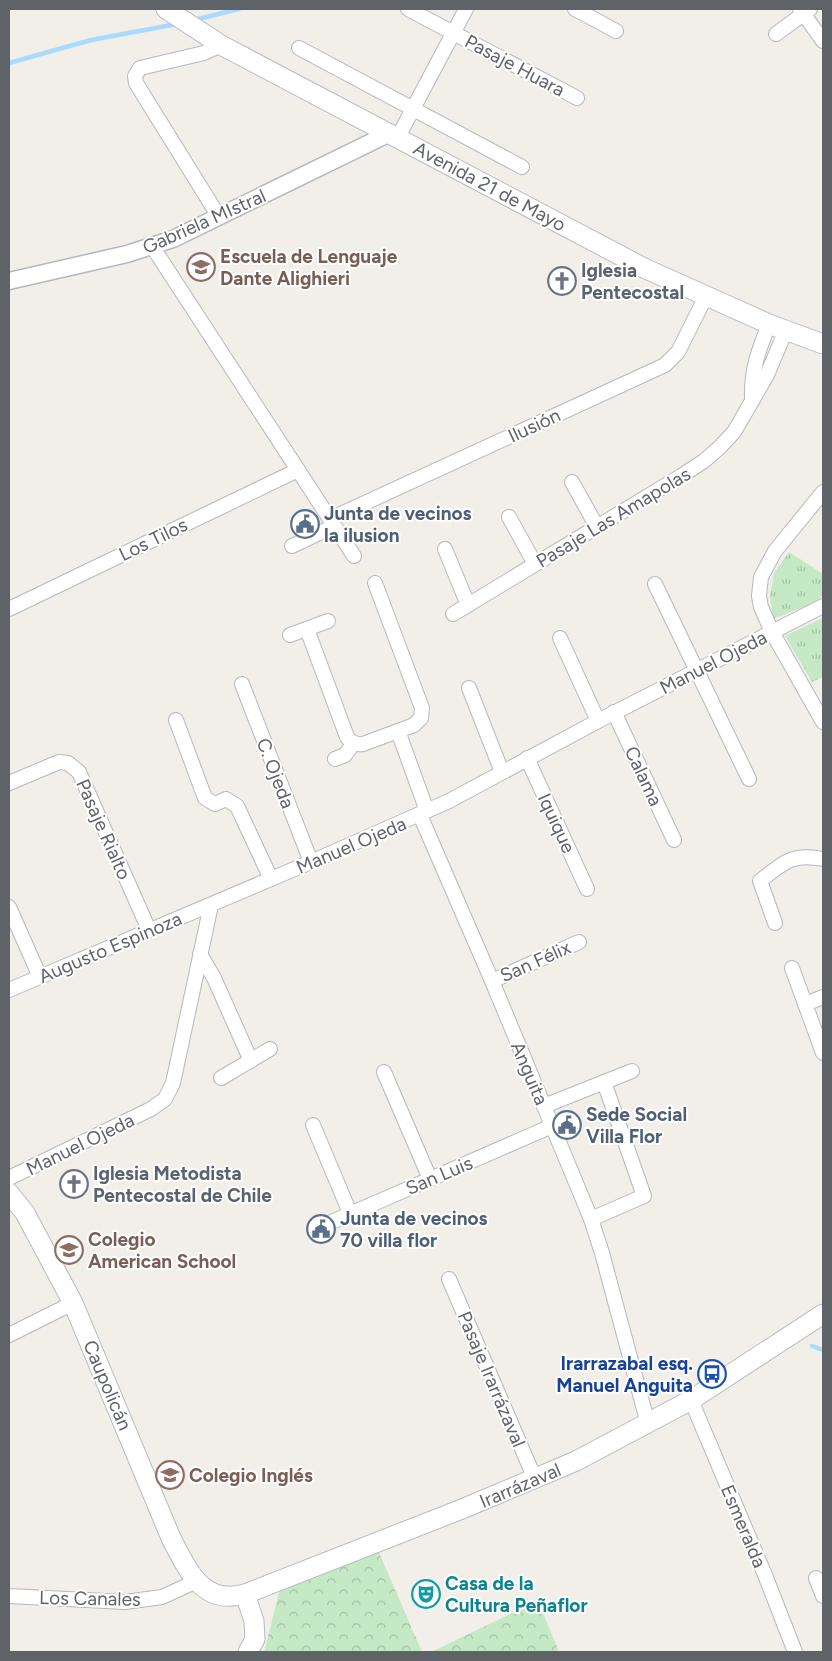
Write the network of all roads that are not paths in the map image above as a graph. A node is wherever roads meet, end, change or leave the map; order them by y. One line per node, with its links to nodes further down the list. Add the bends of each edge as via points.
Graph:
1 (408, 9): 7 (street, Pasaje Huara)
2 (466, 9): 7 (street)
3 (575, 9): 6 (street)
4 (804, 10): 8 (street); 9 (street)
5 (171, 12): 10 (main road, Avenida 21 de Mayo)
6 (616, 30)
7 (453, 32): 12 (street, Pasaje Huara); 13 (street)
8 (776, 34)
9 (823, 41)
10 (221, 45): 14 (main road, Avenida 21 de Mayo); 16 (street, via 204,53 140,68 134,76)
11 (300, 48): 13 (street, Avenida 21 de Mayo)
12 (577, 98)
13 (413, 108): 14 (street); 15 (street, Avenida 21 de Mayo)
14 (394, 135): 16 (street, Gabriela MIstral); 19 (main road, Avenida 21 de Mayo, via 646,269)
15 (522, 167)
16 (219, 217): 17 (street, Gabriela MIstral)
17 (152, 246): 18 (street, Gabriela MIstral); 22 (street)
18 (9, 281)
19 (706, 296): 20 (main road, Avenida 21 de Mayo); 26 (street, Ilusión, via 678,352 665,365)
20 (777, 327): 21 (main road, Avenida 21 de Mayo); 27 (street, Pasaje Las Amapolas, via 756,358 752,398 734,432 704,461)
21 (823, 344)
22 (298, 470): 26 (street); 36 (street, Los Tilos)
23 (572, 482): 27 (street)
24 (823, 492): 40 (street, via 782,540 764,570 759,596)
25 (509, 517): 31 (street)
26 (332, 522): 28 (street, Ilusión); 30 (street)
27 (597, 527): 31 (street, Pasaje Las Amapolas)
28 (292, 546)
29 (445, 550): 34 (street)
30 (354, 556)
31 (535, 564): 34 (street, Pasaje Las Amapolas)
32 (375, 583): 50 (street, via 422,708 418,722)
33 (655, 584): 43 (street)
34 (468, 605): 37 (street, Pasaje Las Amapolas)
35 (823, 606): 40 (street, Manuel Ojeda)
36 (9, 608)
37 (453, 614)
38 (328, 621): 39 (street)
39 (308, 629): 41 (street); 51 (street, via 347,737)
40 (772, 632): 43 (street, Manuel Ojeda); 49 (street)
41 (290, 635)
42 (560, 638): 48 (street)
43 (697, 670): 46 (street, Manuel Ojeda); 55 (street)
44 (242, 684): 60 (street, C. Ojeda)
45 (469, 688): 54 (street)
46 (614, 712): 48 (street, Manuel Ojeda); 58 (street, Calama)
47 (176, 720): 61 (street, via 205,798 215,804 226,799 237,806)
48 (598, 721): 52 (street, Manuel Ojeda)
49 (823, 722)
50 (398, 731): 51 (street, via 363,744); 57 (street, Anguita)
51 (354, 744): 53 (street, via 345,755)
52 (527, 758): 54 (street, Manuel Ojeda); 62 (street, Iquique)
53 (335, 759)
54 (502, 772): 57 (street, Manuel Ojeda)
55 (749, 780)
56 (9, 783): 66 (street, Pasaje Rialto, via 59,762 68,763 80,772)
57 (424, 813): 60 (street, Manuel Ojeda); 71 (street, Anguita)
58 (674, 840)
59 (823, 859): 65 (street, via 799,856 784,862 760,881)
60 (311, 862): 61 (street, Manuel Ojeda)
61 (271, 879): 63 (street, Manuel Ojeda)
62 (587, 888)
63 (211, 905): 66 (street, Augusto Espinoza); 68 (street, Manuel Ojeda)
64 (9, 907): 70 (street)
65 (775, 923)
66 (149, 930): 70 (street, Augusto Espinoza)
67 (580, 942): 71 (street, San Félix)
68 (200, 954): 77 (street, via 214,978); 85 (street, Manuel Ojeda, via 173,1083 165,1099 151,1109)
69 (792, 968): 74 (street)
70 (40, 976): 72 (street, Augusto Espinoza)
71 (492, 981): 82 (street, Anguita)
72 (9, 990)
73 (823, 997): 74 (street)
74 (805, 1004): 76 (street)
75 (270, 1049): 77 (street)
76 (823, 1053)
77 (250, 1061): 80 (street)
78 (632, 1071): 81 (street)
79 (384, 1072): 86 (street)
80 (221, 1078)
81 (604, 1082): 82 (street); 88 (street, via 644,1196)
82 (544, 1106): 84 (street, Anguita)
83 (313, 1125): 89 (street)
84 (552, 1126): 86 (street, San Luis); 88 (street, Anguita)
85 (9, 1178)
86 (430, 1179): 89 (street, San Luis)
87 (9, 1193): 92 (main road, Caupolicán, via 25,1213)
88 (588, 1213): 96 (street, Anguita, via 602,1253)
89 (350, 1214): 90 (street, San Luis)
90 (327, 1224)
91 (448, 1279): 97 (street, Pasaje Irarrázaval)
92 (74, 1303): 94 (street); 99 (main road, Caupolicán, via 171,1538)
93 (823, 1314): 95 (main road, Irarrázaval)
94 (9, 1335)
95 (691, 1400): 96 (main road, Irarrázaval); 104 (street, Esmeralda)
96 (648, 1424): 97 (main road, Irarrázaval)
97 (535, 1479): 100 (main road, Irarrázaval)
98 (816, 1578): 102 (street)
99 (197, 1581): 100 (main road, Irarrázaval, via 208,1592 220,1597); 101 (street, Los Canales, via 162,1596 125,1602)
100 (245, 1594): 103 (main road, via 254,1621 255,1639)
101 (9, 1596)
102 (823, 1596)
103 (248, 1652)
104 (795, 1652)

